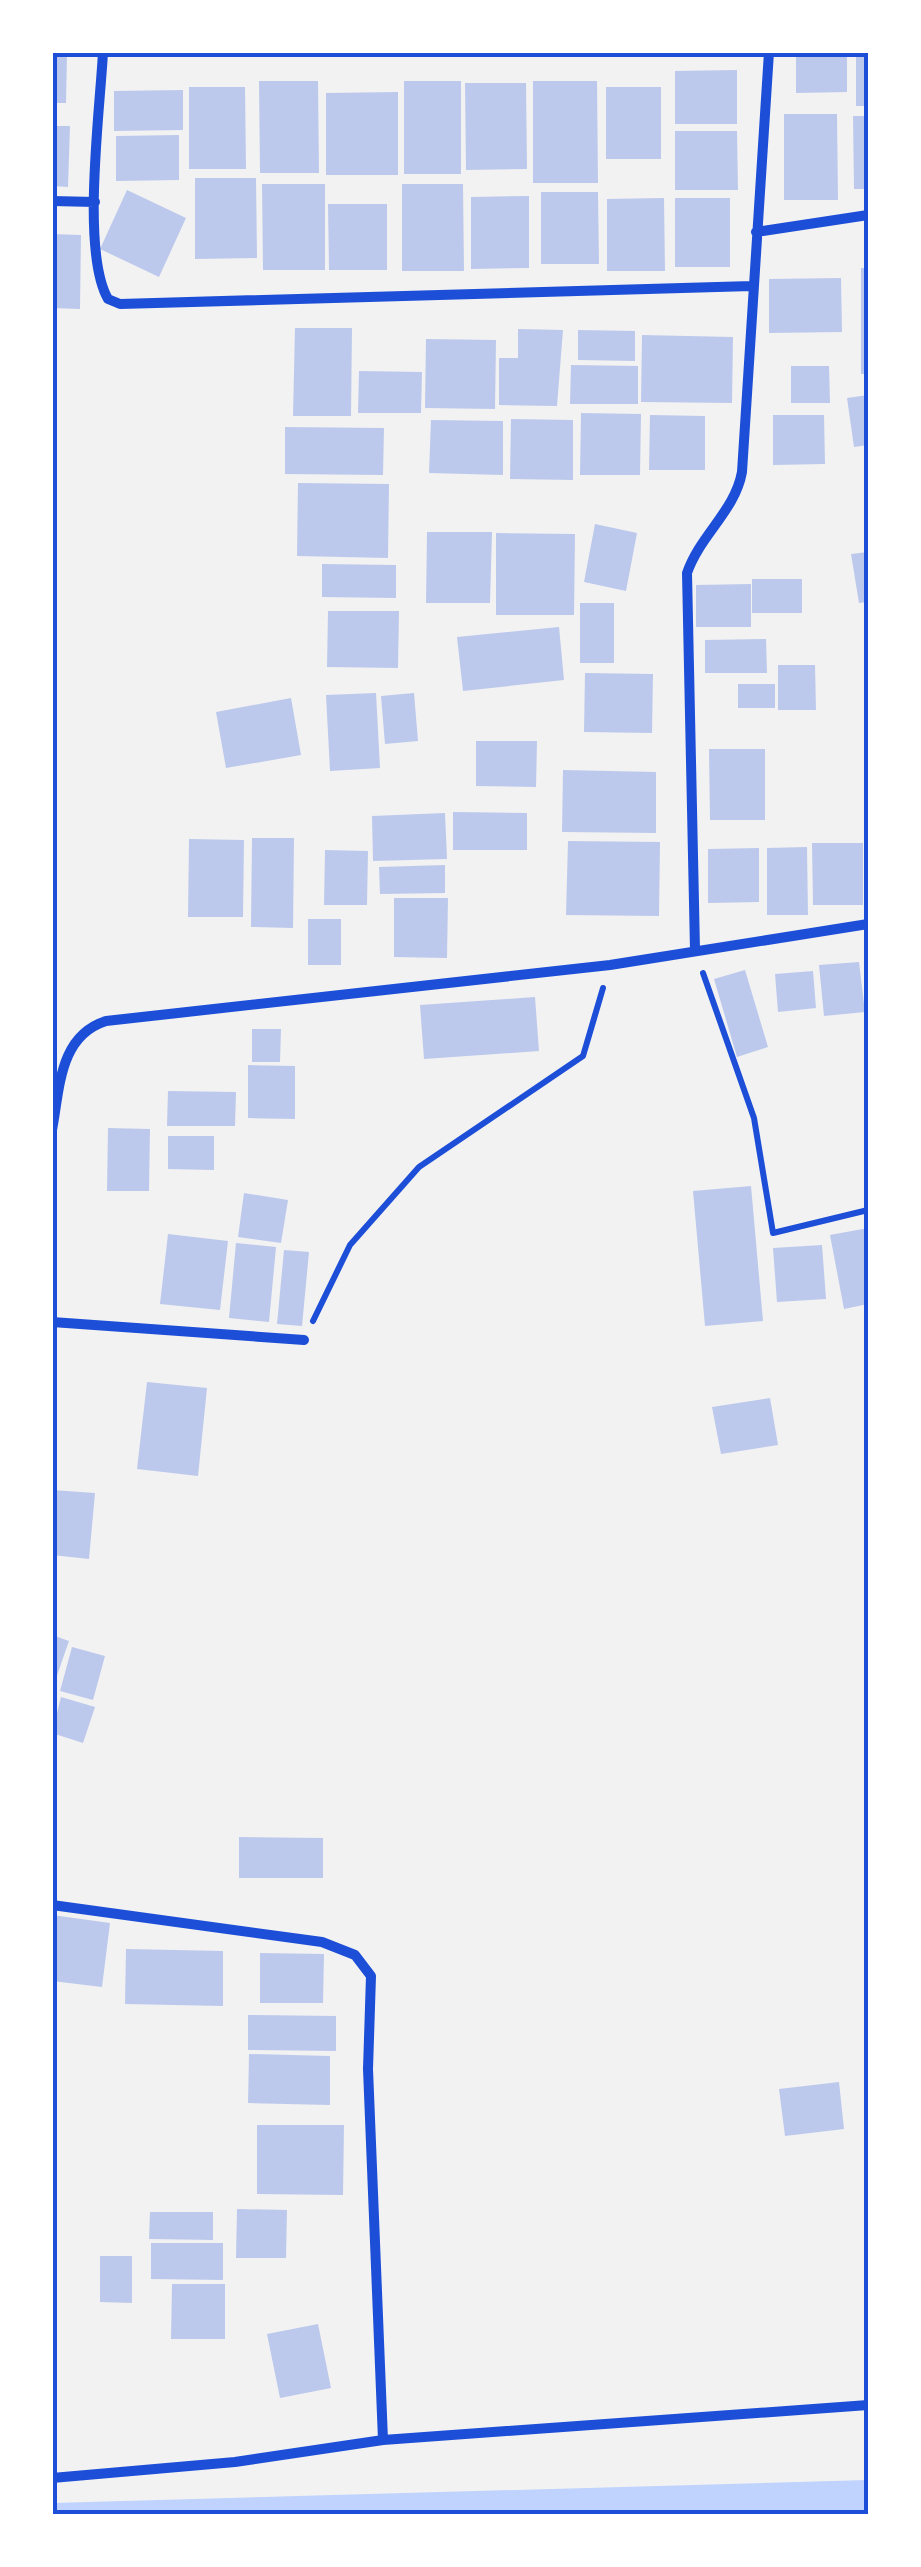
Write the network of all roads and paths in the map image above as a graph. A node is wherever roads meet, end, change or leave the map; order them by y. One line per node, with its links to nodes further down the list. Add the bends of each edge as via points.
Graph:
1 (119, 52): 3 (street)
2 (769, 52): 7 (street)
3 (103, 53): 5 (street)
4 (52, 201): 5 (street)
5 (95, 202): 8 (street, via 100,285 120,304)
6 (868, 215): 7 (street)
7 (756, 232): 8 (street)
8 (752, 286): 10 (street, via 739,489 687,574)
9 (868, 924): 10 (street)
10 (695, 950): 11 (street); 13 (path, via 754,1118 773,1233)
11 (610, 965): 12 (street, via 106,1021 79,1034 69,1052); 15 (path, via 583,1056 419,1168 350,1245)
12 (52, 1130)
13 (868, 1210)
14 (52, 1322): 15 (street)
15 (304, 1340)
16 (52, 1904): 18 (street, via 322,1942 355,1955 371,1976 368,2069)
17 (868, 2405): 18 (street)
18 (384, 2440): 19 (street, via 236,2462)
19 (52, 2478)

